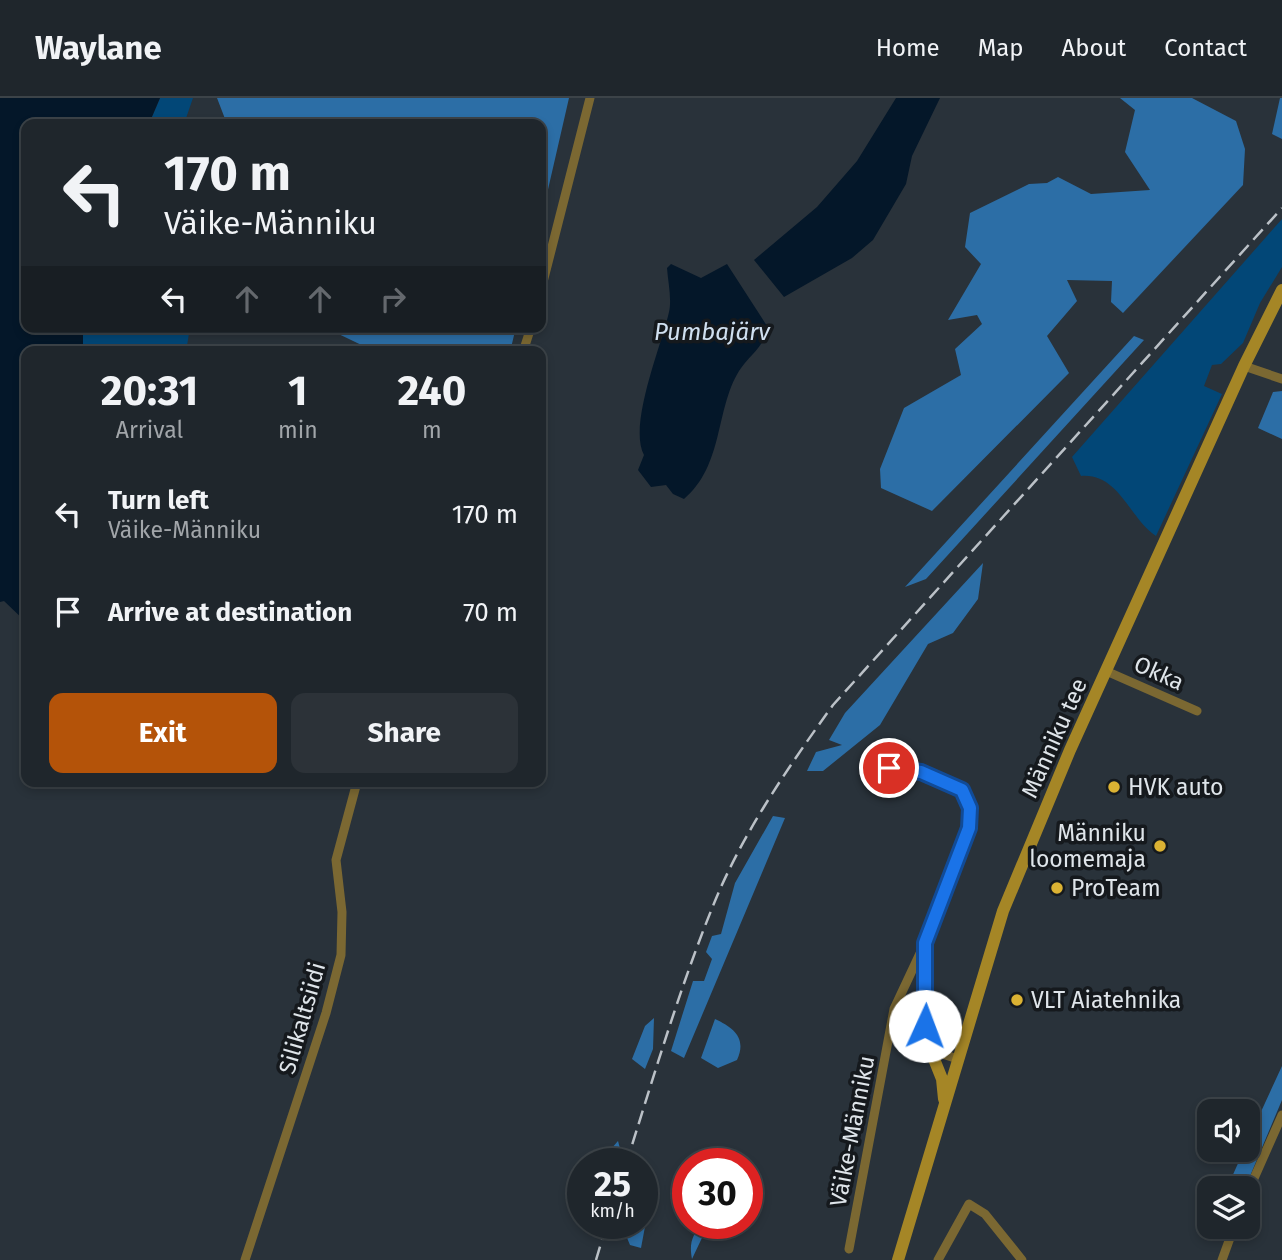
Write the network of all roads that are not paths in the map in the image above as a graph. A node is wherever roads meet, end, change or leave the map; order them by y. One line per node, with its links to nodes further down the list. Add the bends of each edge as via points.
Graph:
1 (590, 98): 2 (street)
2 (546, 270)
3 (1282, 290): 4 (street, Männiku tee)
4 (1244, 366): 5 (street); 6 (street, Männiku tee)
5 (1282, 379)
6 (1106, 671): 7 (street, Okka); 12 (street, Männiku tee, via 999,920)
7 (1197, 711)
8 (889, 768): 10 (street, Väike-Männiku, via 921,772 962,790 970,808 969,828)
9 (356, 787): 18 (street, Silikaltsiidi, via 336,860 341,955)
10 (925, 943): 11 (street, Väike-Männiku); 17 (street, Väike-Männiku, via 894,1009)
11 (926, 1039): 12 (street, via 936,1052); 13 (street, via 942,1079)
12 (958, 1059): 13 (street, Männiku tee)
13 (945, 1106): 19 (street, Männiku tee)
14 (1282, 1115): 15 (street)
15 (1255, 1176)
16 (1230, 1239): 22 (street)
17 (849, 1249)
18 (245, 1260)
19 (898, 1260)
20 (938, 1260): 21 (street, via 969,1204 985,1214)
21 (1022, 1260)
22 (1222, 1260)

